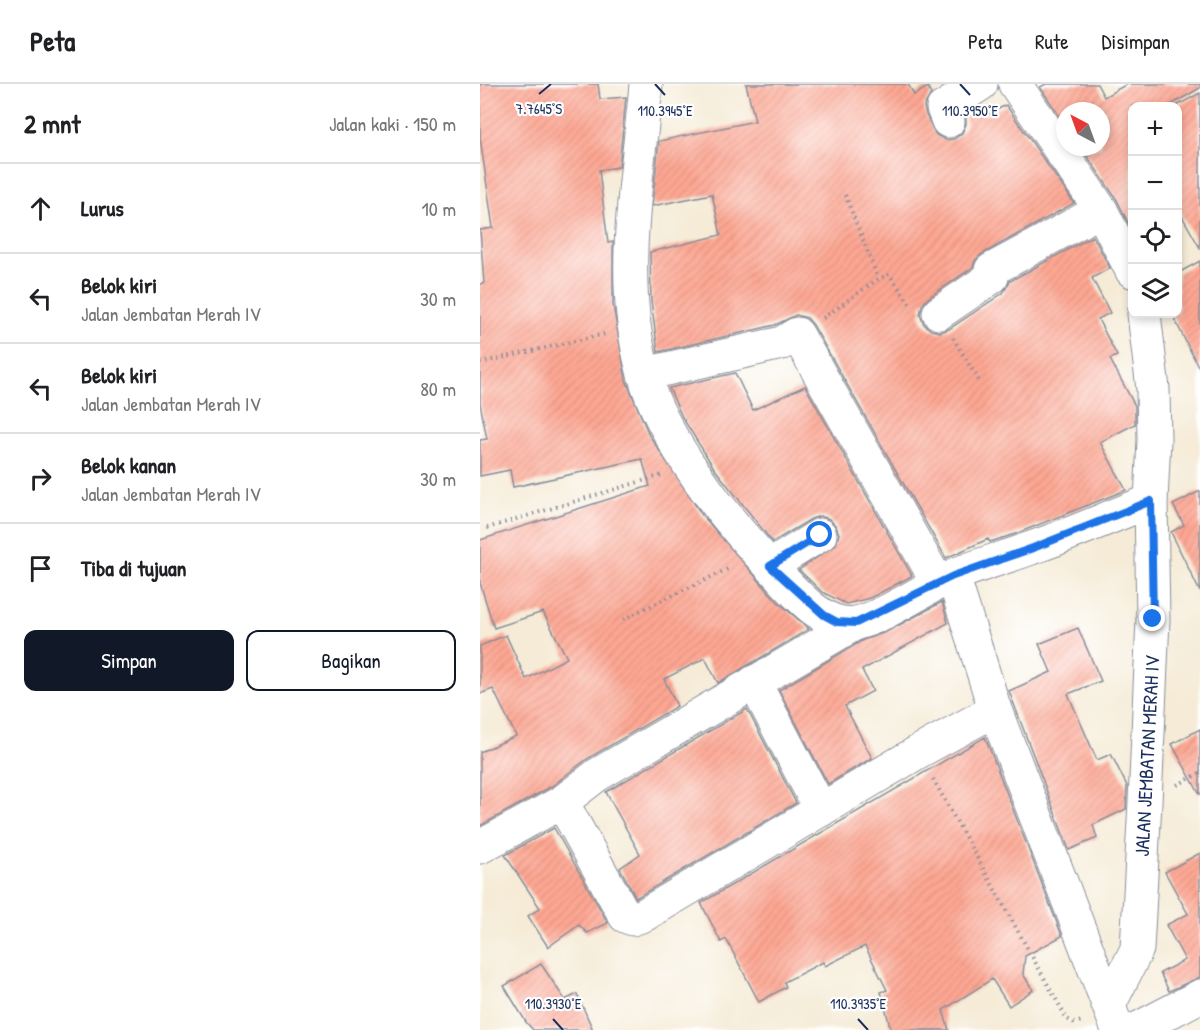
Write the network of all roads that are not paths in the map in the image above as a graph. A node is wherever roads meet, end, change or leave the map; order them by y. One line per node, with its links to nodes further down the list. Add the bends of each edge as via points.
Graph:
1 (645, 84): 9 (street, via 632,204 632,277)
2 (981, 84): 4 (street, via 944,108)
3 (1015, 84): 5 (street)
4 (948, 121)
5 (1101, 210): 6 (street); 7 (street, via 992,270 992,277)
6 (1128, 264)
7 (939, 313)
8 (1144, 318): 10 (street, JALAN JEMBATAN MERAH IV, via 1153,388)
9 (644, 374): 12 (street, via 668,429 691,466); 13 (street, via 782,343 797,334)
10 (1151, 501): 13 (street); 21 (street, JALAN JEMBATAN MERAH IV, via 1153,619 1137,949)
11 (820, 535): 12 (street)
12 (764, 560): 14 (street, via 824,615 837,622)
13 (945, 579): 14 (street); 16 (street)
14 (856, 623): 15 (street)
15 (754, 682): 17 (street, via 597,775); 18 (street)
16 (995, 710): 18 (street); 21 (street)
17 (562, 802): 18 (street, via 618,907 632,919); 19 (street)
18 (820, 810)
19 (480, 847)
20 (1200, 996): 22 (street)
21 (1113, 1017)
22 (1135, 1030)

